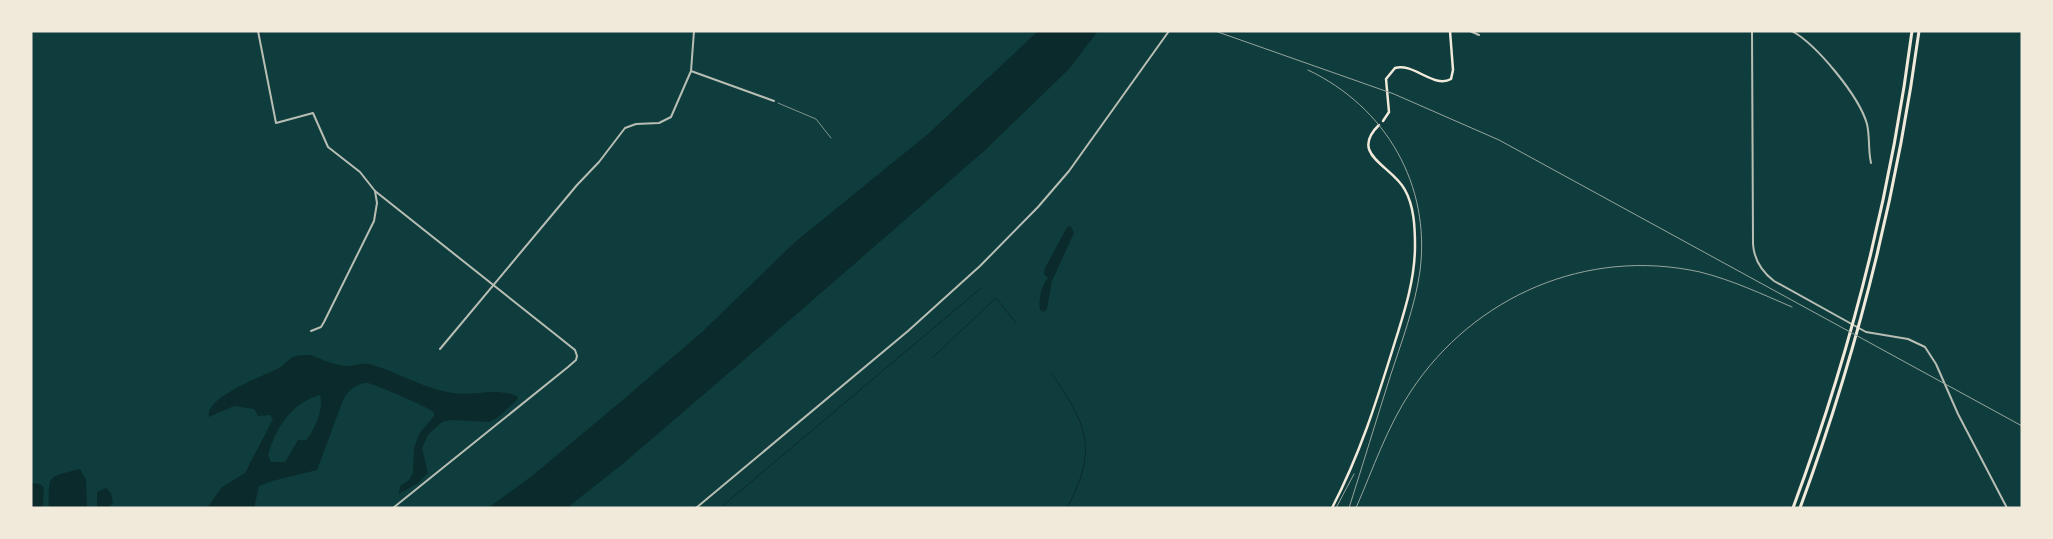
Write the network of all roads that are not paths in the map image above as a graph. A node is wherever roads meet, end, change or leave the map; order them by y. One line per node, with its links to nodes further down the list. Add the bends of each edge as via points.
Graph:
1 (258, 31): 16 (street, via 276,123 313,114 328,147 360,172)
2 (694, 31): 11 (street)
3 (1169, 31): 21 (street, via 1069,170 980,266 908,332)
4 (1450, 31): 13 (main road, via 1452,77 1442,81 1399,67 1388,75 1385,87 1389,112)
5 (1470, 31): 10 (street)
6 (1752, 31): 25 (street, via 1754,251 1761,268 1769,277 1866,332 1908,339 1925,347)
7 (1792, 31): 15 (street, via 1820,52 1859,108 1868,128)
8 (1912, 31): 23 (highway, via 1891,164 1855,317)
9 (1919, 31): 24 (highway, via 1898,164 1861,319)
10 (1479, 35)
11 (691, 71): 12 (street); 17 (street, via 671,117 659,123 633,124 621,130 599,162)
12 (774, 101)
13 (1383, 121)
14 (1379, 125): 22 (main road, via 1368,138 1368,149 1400,182 1408,197 1414,228 1414,264 1402,318 1368,431)
15 (1871, 163)
16 (375, 191): 17 (street); 18 (street, via 374,221 324,322)
17 (494, 285): 19 (street); 20 (street, via 575,350 576,360)
18 (311, 331)
19 (440, 349)
20 (393, 508)
21 (696, 508)
22 (1332, 508)
23 (1793, 508)
24 (1800, 508)
25 (2008, 508)

